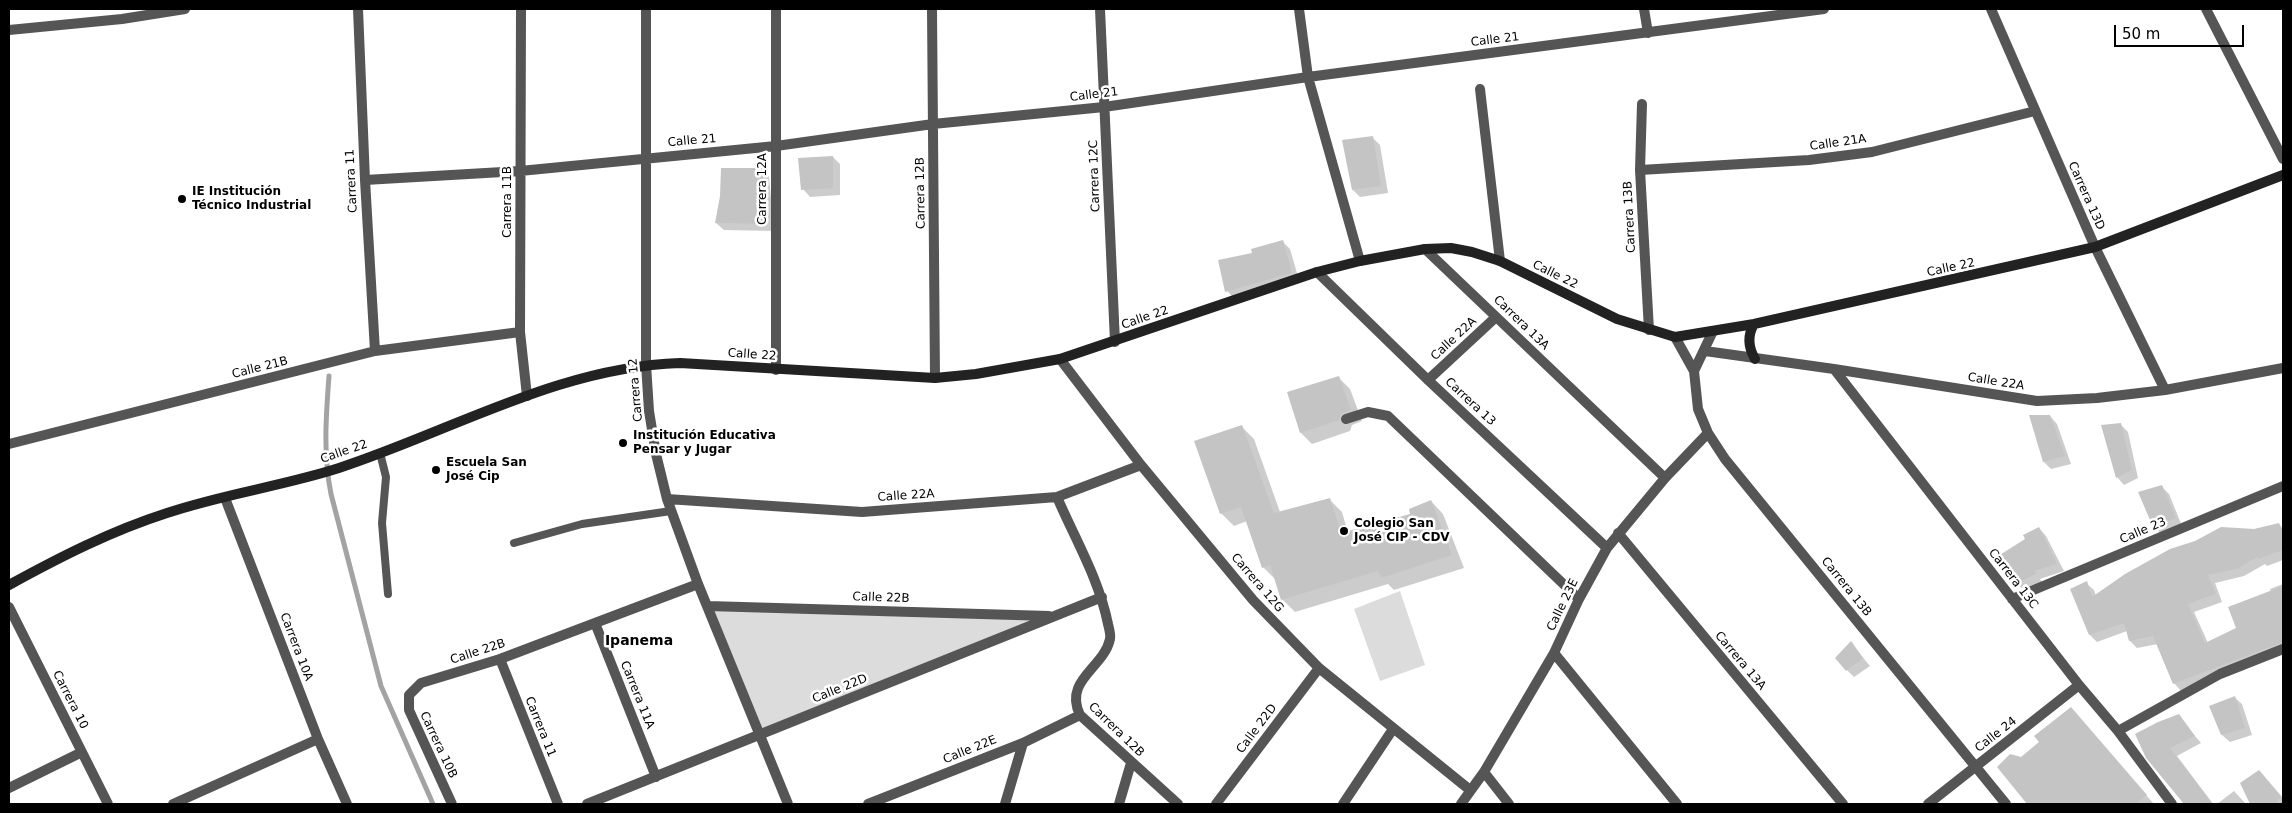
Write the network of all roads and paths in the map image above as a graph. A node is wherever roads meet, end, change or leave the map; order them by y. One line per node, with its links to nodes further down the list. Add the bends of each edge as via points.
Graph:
1 (185, 9): 14 (street)
2 (358, 9): 28 (street, Carrera 11)
3 (521, 9): 26 (street, Carrera 11B)
4 (646, 9): 23 (street, Carrera 12)
5 (776, 9): 22 (street, Carrera 12A)
6 (932, 9): 21 (street, Carrera 12B)
7 (1100, 9): 19 (street, Carrera 12C)
8 (1299, 9): 16 (street)
9 (1644, 9): 15 (street)
10 (1824, 9): 13 (street, Calle 21)
11 (1991, 9): 20 (street, Carrera 13D)
12 (2206, 9): 24 (street)
13 (1781, 12): 15 (street, Calle 21)
14 (9, 30)
15 (1648, 33): 16 (street, Calle 21)
16 (1308, 78): 19 (street, Calle 21); 31 (street)
17 (1480, 89): 32 (street)
18 (1642, 104): 25 (street, Carrera 13B)
19 (1104, 107): 21 (street, Calle 21); 40 (street, Carrera 12C)
20 (2035, 111): 25 (street, Calle 21A, via 1872,152 1810,160); 29 (street, Carrera 13D)
21 (933, 124): 22 (street, Calle 21); 50 (street, Carrera 12B)
22 (776, 146): 23 (street, Calle 21); 48 (street, Carrera 12A)
23 (647, 157): 26 (street, Calle 21); 45 (street, Carrera 12)
24 (2283, 159)
25 (1640, 170): 36 (street, Carrera 13B)
26 (520, 171): 28 (street, Calle 21); 38 (street, Carrera 11B)
27 (2283, 175): 29 (street, Calle 22)
28 (364, 180): 41 (street, Carrera 11)
29 (2095, 247): 35 (street, Calle 22); 52 (street, Carrera 13D)
30 (1425, 249): 31 (street, Calle 22); 32 (street, Calle 22, via 1451,248); 34 (street, Carrera 13A)
31 (1360, 261): 33 (street, Calle 22)
32 (1500, 262): 36 (street, Calle 22, via 1618,319)
33 (1316, 272): 40 (street, Calle 22); 51 (street, Carrera 13)
34 (1496, 317): 51 (street, Calle 22A); 59 (street, Carrera 13A)
35 (1754, 324): 37 (street, Calle 22); 44 (street, via 1749,340)
36 (1649, 330): 39 (street, Calle 22)
37 (1713, 331): 39 (street, Calle 22); 42 (street)
38 (520, 332): 41 (street, Calle 21B); 53 (street, Carrera 11B)
39 (1675, 337): 49 (street, Carrera 13B)
40 (1115, 342): 43 (street, Calle 22)
41 (375, 351): 56 (street, Calle 21B)
42 (1705, 351): 44 (street, Calle 22A); 49 (street)
43 (1060, 359): 50 (street, Calle 22); 58 (street, Carrera 12G)
44 (1755, 359): 47 (street, Calle 22A)
45 (646, 364): 48 (street, Calle 22, via 680,363); 53 (street, Calle 22, via 600,372); 63 (street, Carrera 12, via 655,446)
46 (2283, 368): 52 (street, Calle 22A)
47 (1834, 369): 52 (street, Calle 22A, via 2037,401); 73 (street, Carrera 13C)
48 (776, 370): 50 (street, Calle 22)
49 (1694, 371): 55 (street, Carrera 13B, via 1698,409)
50 (936, 378)
51 (1428, 380): 67 (street, Carrera 13)
52 (2165, 390)
53 (527, 396): 57 (street, Calle 22)
54 (1346, 419): 72 (street, via 1368,412 1388,416)
55 (1708, 433): 59 (street, Calle 23E); 92 (street, Carrera 13B, via 1725,459)
56 (9, 444)
57 (380, 453): 62 (street, Calle 22, via 316,475); 70 (lane, via 386,477 382,523)
58 (1141, 465): 61 (street, Calle 22A); 81 (street, Carrera 12G, via 1253,600)
59 (1665, 478): 65 (street, Calle 23E)
60 (2283, 486): 73 (street, Calle 23)
61 (1057, 497): 63 (street, Calle 22A, via 862,512); 71 (street, Carrera 12B)
62 (225, 498): 69 (street, Calle 22, via 168,512 113,533 55,559); 88 (street, Carrera 10A)
63 (667, 499): 64 (street, Carrera 12)
64 (671, 510): 66 (lane, via 582,524); 68 (street, Carrera 12)
65 (1618, 533): 67 (street, Calle 23E); 113 (street, Carrera 13A)
66 (514, 543)
67 (1607, 548): 72 (street, Calle 23E)
68 (698, 584): 74 (street, Carrera 12); 77 (street, Calle 22B)
69 (9, 585)
70 (388, 594)
71 (1102, 598): 76 (street, Calle 22D); 84 (street, Carrera 12B, via 1110,638 1104,652 1078,686 1076,706)
72 (1578, 599): 79 (street, Calle 23E)
73 (2012, 599): 82 (street, Carrera 13C)
74 (708, 606): 76 (street, Calle 22B); 87 (street, Carrera 12)
75 (9, 607): 90 (street, Carrera 10)
76 (1053, 616): 87 (street, Calle 22D)
77 (595, 623): 80 (street, Calle 22B); 94 (street, Carrera 11A)
78 (2283, 649): 86 (street, via 2220,674)
79 (1554, 653): 93 (street, Calle 23E); 112 (street)
80 (500, 659): 83 (street, Calle 22B, via 421,684); 101 (street, Carrera 11)
81 (1319, 668): 85 (street, Carrera 12G); 108 (street, Calle 22D)
82 (2079, 685): 86 (street, Carrera 13C); 92 (street, Calle 24)
83 (409, 695): 100 (street, Carrera 10B, via 408,710)
84 (1080, 715): 89 (street, Calle 22E); 91 (street, Carrera 12B)
85 (1393, 729): 96 (street, Carrera 12G); 109 (street)
86 (2118, 731): 116 (street, Carrera 13C)
87 (760, 734): 94 (street, Calle 22D); 103 (street, Carrera 12)
88 (318, 739): 98 (street); 99 (street, Carrera 10A)
89 (1023, 743): 104 (street, Calle 22E); 105 (street)
90 (82, 752): 95 (street); 97 (street, Carrera 10)
91 (1131, 763): 106 (street); 107 (street, Carrera 12B)
92 (1976, 766): 114 (street, Calle 24); 115 (street, Carrera 13B)
93 (1484, 772): 96 (street, Calle 23E); 111 (street)
94 (656, 777): 102 (street, Calle 22D)
95 (9, 788)
96 (1470, 790): 110 (street, Calle 23E)
97 (108, 804)
98 (173, 804)
99 (347, 804)
100 (452, 804)
101 (558, 804)
102 (587, 804)
103 (788, 804)
104 (868, 804)
105 (1005, 804)
106 (1119, 804)
107 (1178, 804)
108 (1216, 804)
109 (1343, 804)
110 (1461, 804)
111 (1509, 804)
112 (1677, 804)
113 (1843, 804)
114 (1928, 804)
115 (2006, 804)
116 (2172, 804)

